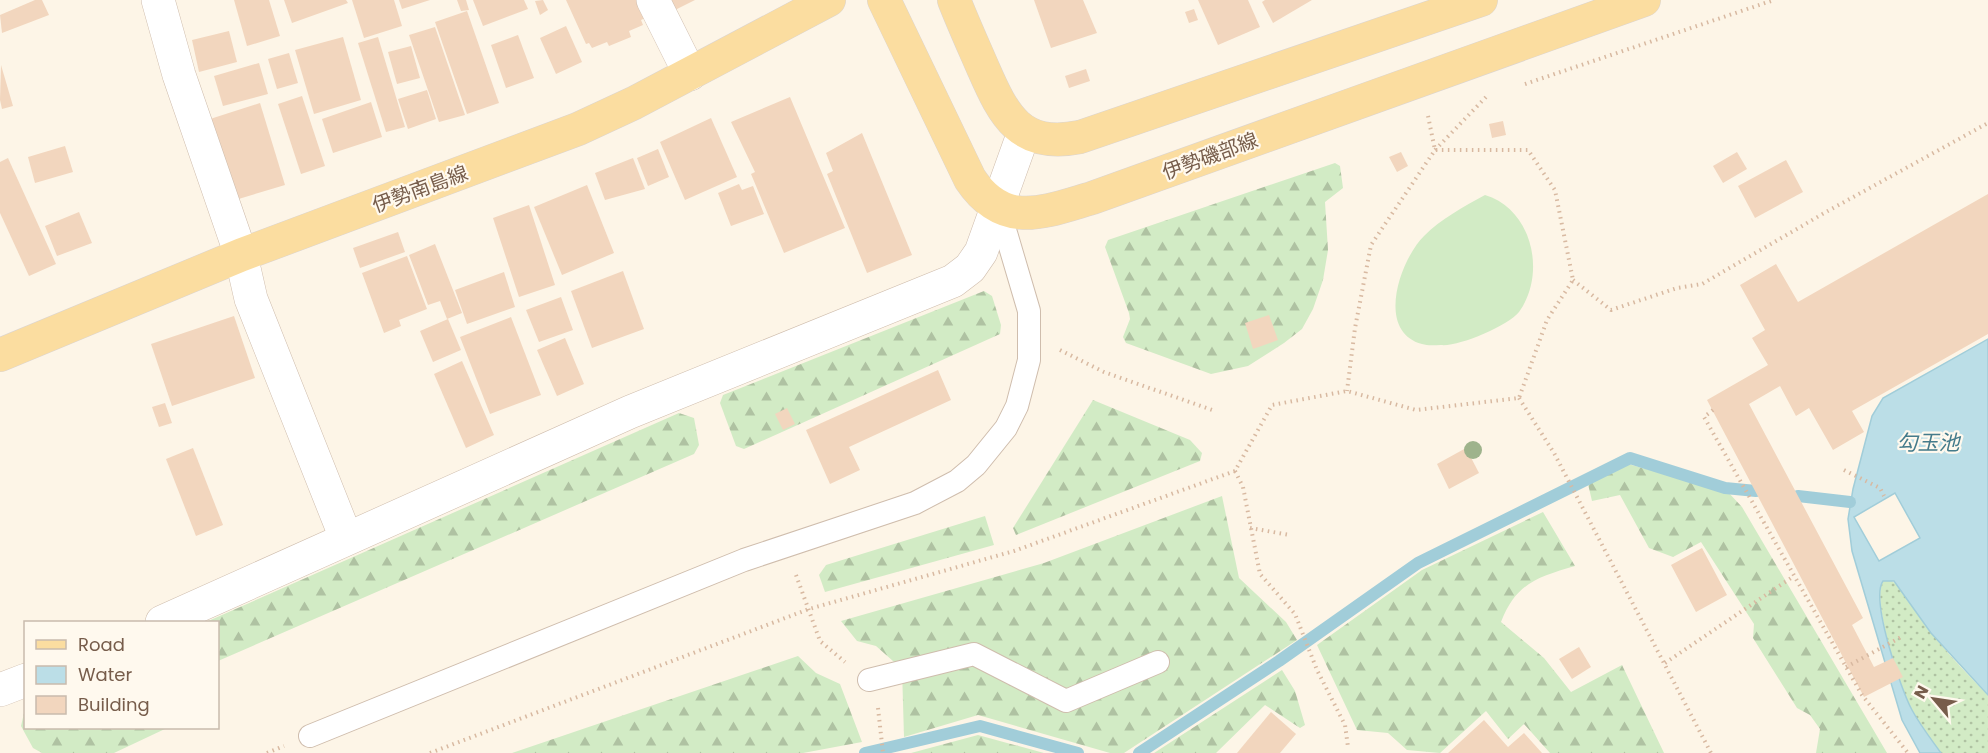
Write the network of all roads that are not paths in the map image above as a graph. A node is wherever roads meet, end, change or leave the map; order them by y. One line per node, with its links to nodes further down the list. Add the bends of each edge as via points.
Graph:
1 (159, 0): 11 (street, via 179,75)
2 (653, 0): 8 (street)
3 (829, 0): 8 (main road, 伊勢南島線)
4 (884, 0): 10 (main road, 伊勢磯部線, via 970,179 985,198)
5 (954, 0): 9 (main road, via 999,104)
6 (1480, 0): 9 (main road, via 1080,137 1058,141)
7 (1644, 0): 10 (main road, 伊勢磯部線, via 1092,198 1037,214 1017,213)
8 (690, 74): 11 (main road, 伊勢南島線, via 634,104 547,141)
9 (1024, 132): 10 (street)
10 (998, 206): 13 (street, via 981,252 970,268 953,281 630,412); 19 (lane, via 1024,287 1031,336 1025,383 1006,428 976,465 937,493 915,503 744,560)
11 (241, 255): 12 (main road, 伊勢南島線); 13 (street, via 251,299)
12 (0, 355)
13 (346, 538): 14 (street)
14 (164, 621)
15 (1158, 662): 16 (lane, via 1066,701 974,654)
16 (869, 680)
17 (24, 681): 18 (street)
18 (0, 690)
19 (310, 736)

